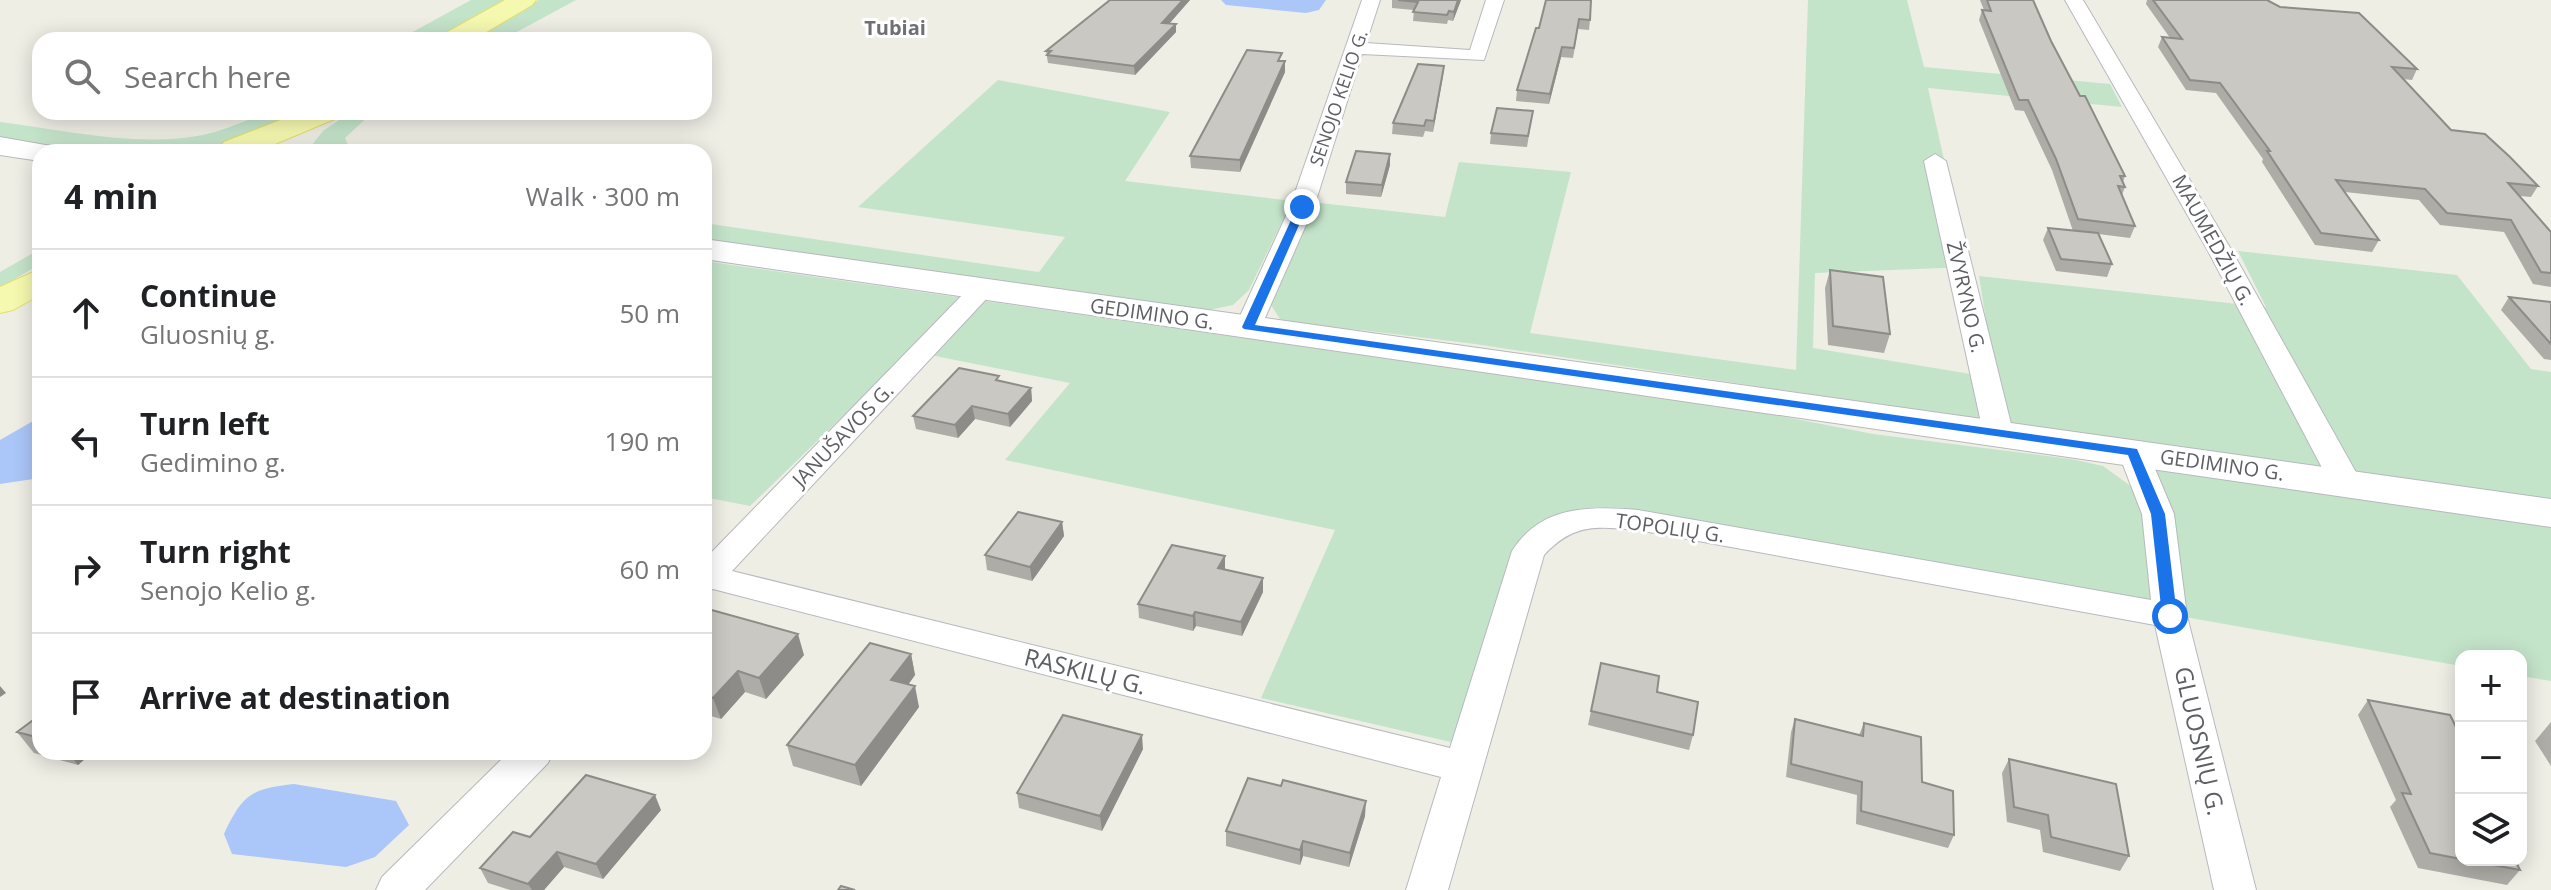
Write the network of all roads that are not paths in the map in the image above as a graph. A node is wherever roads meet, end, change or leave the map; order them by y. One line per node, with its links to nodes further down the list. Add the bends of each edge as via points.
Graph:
1 (523, 0): 5 (main road)
2 (1371, 0): 6 (street, SENOJO KELIO G.)
3 (1495, 0): 6 (street, via 1477,56)
4 (2074, 0): 19 (street, MAUMEDŽIŲ G., via 2213,238)
5 (468, 32)
6 (1356, 48): 16 (street, SENOJO KELIO G., via 1302,207)
7 (308, 120): 9 (main road)
8 (328, 120): 10 (main road)
9 (243, 144)
10 (304, 144)
11 (0, 146): 12 (main road)
12 (32, 151)
13 (1935, 161): 17 (street, ŽVYRYNO G.)
14 (712, 250): 15 (main road, GEDIMINO G.)
15 (981, 290): 16 (main road, GEDIMINO G.); 21 (street, JANUŠAVOS G.)
16 (1248, 327): 17 (main road, GEDIMINO G.)
17 (1998, 432): 18 (main road, GEDIMINO G.)
18 (2133, 452): 19 (main road, GEDIMINO G.); 23 (street, GLUOSNIŲ G., via 2158,514)
19 (2346, 483): 20 (main road, GEDIMINO G.)
20 (2551, 513)
21 (712, 572)
22 (712, 579): 25 (street, RASKILŲ G.)
23 (2170, 616): 25 (street, TOPOLIŲ G., via 1638,520 1581,517 1547,529 1529,551); 28 (street, GLUOSNIŲ G.)
24 (526, 760): 26 (street)
25 (1463, 767): 27 (street, TOPOLIŲ G.)
26 (397, 890)
27 (1427, 890)
28 (2235, 890)

